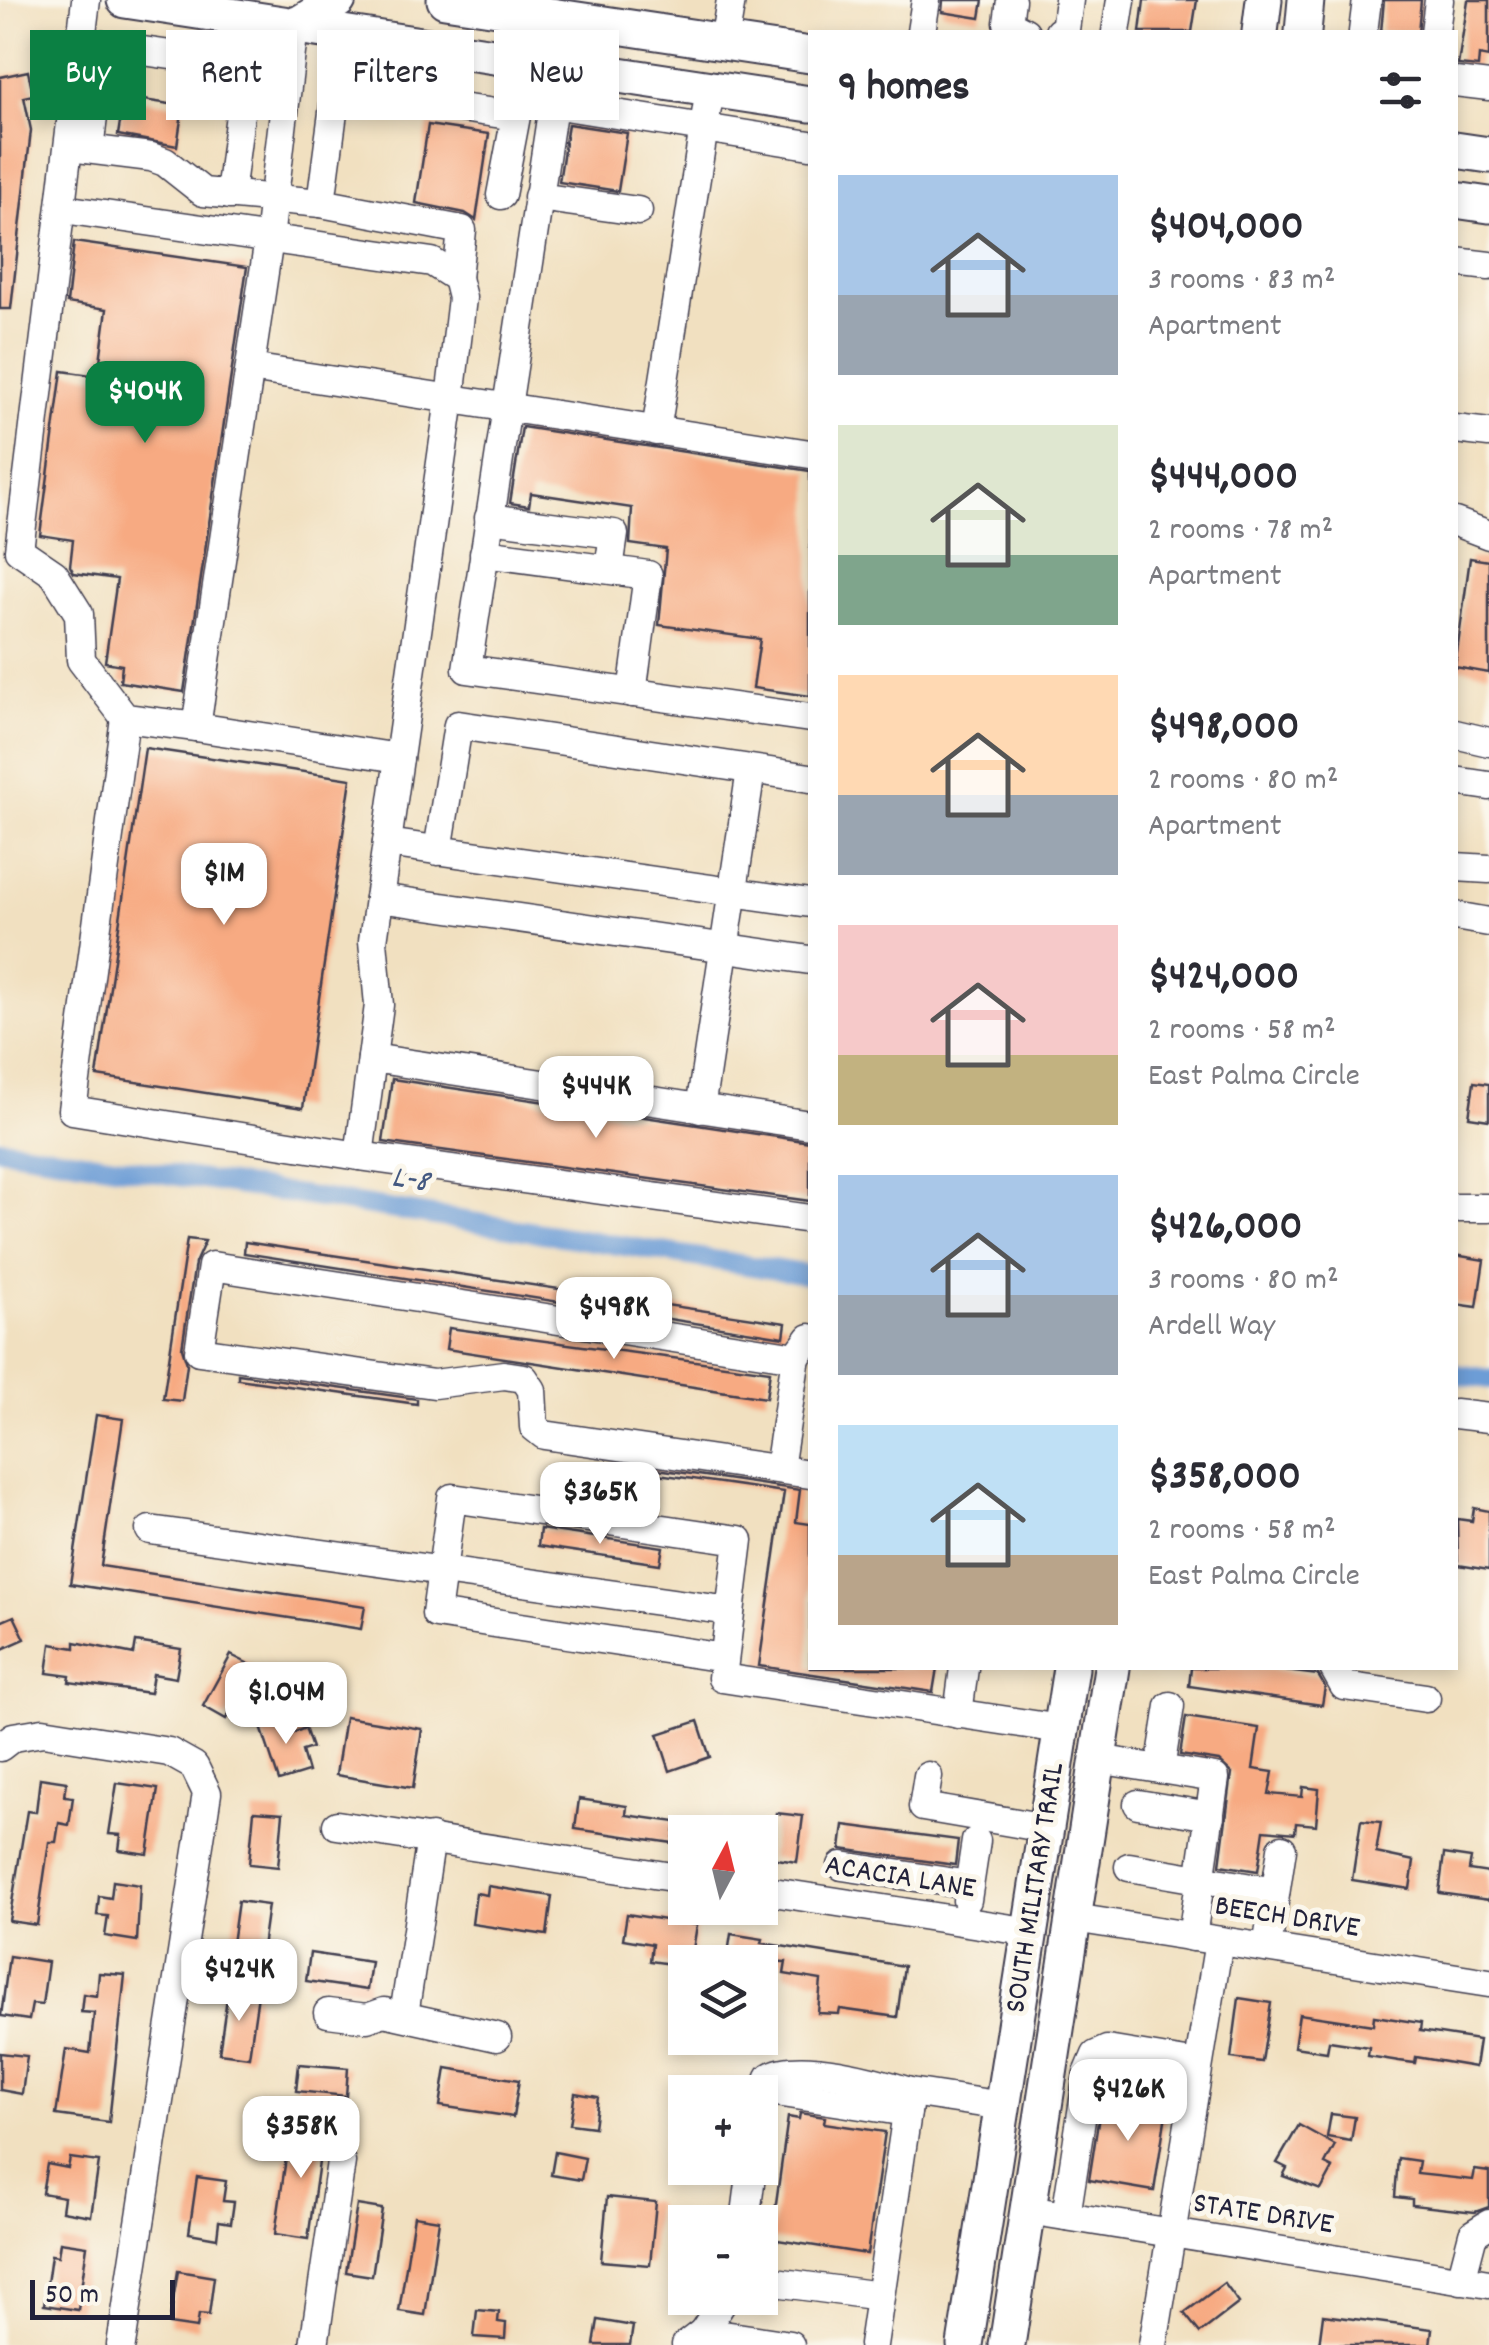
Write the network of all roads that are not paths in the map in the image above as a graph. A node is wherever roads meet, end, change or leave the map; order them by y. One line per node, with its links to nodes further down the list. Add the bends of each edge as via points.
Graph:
1 (86, 0): 37 (street)
2 (124, 0): 14 (main road)
3 (338, 0): 15 (main road)
4 (731, 0): 24 (street)
5 (926, 0): 16 (street)
6 (1011, 0): 17 (street, via 1008,23)
7 (1069, 0): 18 (street)
8 (1121, 0): 19 (street)
9 (1264, 0): 20 (main road)
10 (1306, 0): 21 (main road)
11 (1367, 0): 22 (street)
12 (1438, 0): 23 (street)
13 (452, 1): 24 (main road)
14 (236, 8): 15 (main road)
15 (294, 27): 26 (main road); 43 (street)
16 (921, 30)
17 (1021, 30)
18 (1065, 30)
19 (1116, 30)
20 (1260, 30)
21 (1302, 30)
22 (1363, 30)
23 (1436, 30)
24 (724, 42): 25 (main road); 28 (main road)
25 (808, 54)
26 (494, 56)
27 (619, 75): 28 (main road)
28 (653, 80): 31 (main road)
29 (1458, 82): 30 (street)
30 (1489, 86)
31 (710, 89): 32 (main road); 35 (street)
32 (808, 104)
33 (619, 115): 35 (street)
34 (551, 120): 42 (street)
35 (703, 129): 36 (street); 57 (street)
36 (808, 144)
37 (79, 148): 40 (street, via 151,157 203,192); 40 (street, via 102,46 246,66); 47 (street)
38 (1458, 150): 39 (main road)
39 (1489, 155)
40 (230, 195): 43 (street)
41 (501, 196): 45 (street, via 516,116 336,90)
42 (538, 197): 48 (street); 55 (street)
43 (273, 199): 45 (street); 49 (street)
44 (1458, 200): 46 (main road)
45 (321, 202): 52 (street, via 462,230)
46 (1489, 205)
47 (63, 209): 49 (street); 66 (street, via 18,550 54,574 78,614 82,660)
48 (638, 211)
49 (268, 240): 52 (street, via 432,262); 53 (street)
50 (1458, 262): 51 (street)
51 (1489, 266)
52 (456, 278): 54 (street, via 462,298)
53 (250, 368): 54 (street); 68 (street)
54 (450, 398): 55 (street); 71 (street)
55 (504, 407): 57 (street); 60 (street)
56 (1458, 429): 58 (street)
57 (656, 431): 59 (street)
58 (1489, 433)
59 (808, 454)
60 (488, 518): 63 (street); 64 (street, via 614,534)
61 (1458, 523): 62 (street)
62 (1489, 535)
63 (484, 553): 64 (street); 65 (street, via 467,669)
64 (609, 570): 65 (street, via 648,574)
65 (632, 693): 67 (street)
66 (125, 718): 68 (street); 90 (street, via 72,1110)
67 (808, 718)
68 (196, 728): 71 (street)
69 (1458, 735): 70 (street)
70 (1489, 742)
71 (398, 758): 76 (street)
72 (752, 770): 73 (street); 77 (street, via 458,726); 80 (street)
73 (808, 778)
74 (1458, 781): 75 (street)
75 (1489, 786)
76 (387, 843): 77 (street); 81 (street)
77 (438, 851): 80 (street)
78 (1458, 867): 79 (street)
79 (1489, 869)
80 (732, 892): 82 (street); 85 (street)
81 (379, 898): 85 (street); 87 (street)
82 (808, 904)
83 (1458, 917): 84 (street)
84 (1489, 922)
85 (725, 948): 86 (street); 88 (street)
86 (808, 960)
87 (372, 1058): 88 (street); 90 (street)
88 (700, 1109): 89 (street)
89 (808, 1125)
90 (359, 1156): 93 (street)
91 (1458, 1208): 92 (street)
92 (1489, 1208)
93 (808, 1218)
94 (803, 1348): 97 (street); 97 (street, via 212,1266 199,1351 434,1384 504,1374 524,1378 532,1390 534,1427 544,1435)
95 (1458, 1414): 96 (street)
96 (1489, 1418)
97 (779, 1469): 98 (street)
98 (808, 1474)
99 (150, 1530): 100 (street)
100 (442, 1570): 101 (street); 101 (street, via 452,1498 739,1540); 102 (street, via 436,1614)
101 (730, 1611): 102 (street)
102 (724, 1658): 110 (street, via 722,1678)
103 (964, 1670): 110 (street)
104 (1074, 1670): 111 (main road, SOUTH MILITARY TRAIL)
105 (1074, 1670): 130 (main road, via 1076,1754 1057,1890 1060,1906)
106 (1112, 1670): 113 (main road, SOUTH MILITARY TRAIL)
107 (1335, 1670): 108 (street, via 1344,1686)
108 (1426, 1698)
109 (1170, 1706): 114 (street)
110 (958, 1714): 111 (street)
111 (1062, 1730): 119 (main road, SOUTH MILITARY TRAIL)
112 (7, 1742): 154 (street, via 42,1732 169,1752 203,1778 207,1808)
113 (1098, 1760): 114 (street); 130 (main road, SOUTH MILITARY TRAIL)
114 (1160, 1769): 117 (street, via 1215,1778)
115 (928, 1776): 119 (street, via 923,1807)
116 (1138, 1804): 117 (street)
117 (1210, 1816): 126 (street)
118 (337, 1824): 120 (street)
119 (1046, 1828): 132 (main road, SOUTH MILITARY TRAIL)
120 (431, 1838): 125 (street); 137 (street)
121 (976, 1841): 127 (street)
122 (1282, 1850): 128 (street)
123 (842, 1866): 127 (street)
124 (1130, 1867): 126 (street)
125 (668, 1876)
126 (1201, 1879): 128 (street); 133 (street)
127 (969, 1884): 131 (street)
128 (1276, 1892): 134 (street)
129 (778, 1893): 131 (street, ACACIA LANE)
130 (1074, 1918): 133 (street, BEECH DRIVE); 144 (main road, SOUTH MILITARY TRAIL)
131 (963, 1921): 132 (street, ACACIA LANE)
132 (1031, 1932): 142 (main road, SOUTH MILITARY TRAIL); 144 (main road, via 1042,1944 1047,1970 1026,2115)
133 (1205, 1939): 134 (street, BEECH DRIVE); 140 (street)
134 (1267, 1948): 135 (street, BEECH DRIVE)
135 (1489, 1983)
136 (328, 2013): 137 (street)
137 (404, 2016): 138 (street)
138 (497, 2037)
139 (774, 2075): 141 (street, via 787,2069 885,2084)
140 (1196, 2078): 145 (street, via 1107,2050 1096,2055); 147 (street)
141 (908, 2102): 142 (street); 151 (street)
142 (1003, 2106): 158 (main road, SOUTH MILITARY TRAIL)
143 (342, 2162): 155 (street)
144 (1031, 2194): 145 (street, STATE DRIVE); 159 (main road, SOUTH MILITARY TRAIL)
145 (1066, 2216): 147 (street, STATE DRIVE)
146 (1489, 2224): 148 (street, via 1473,2234)
147 (1170, 2234): 148 (street, STATE DRIVE); 160 (street)
148 (1460, 2280): 150 (street, STATE DRIVE)
149 (778, 2282): 151 (street)
150 (1489, 2284)
151 (880, 2296): 157 (street)
152 (714, 2315): 153 (street)
153 (696, 2341): 156 (street)
154 (121, 2345)
155 (314, 2345)
156 (790, 2345)
157 (872, 2345)
158 (965, 2345)
159 (1007, 2345)
160 (1153, 2345)

